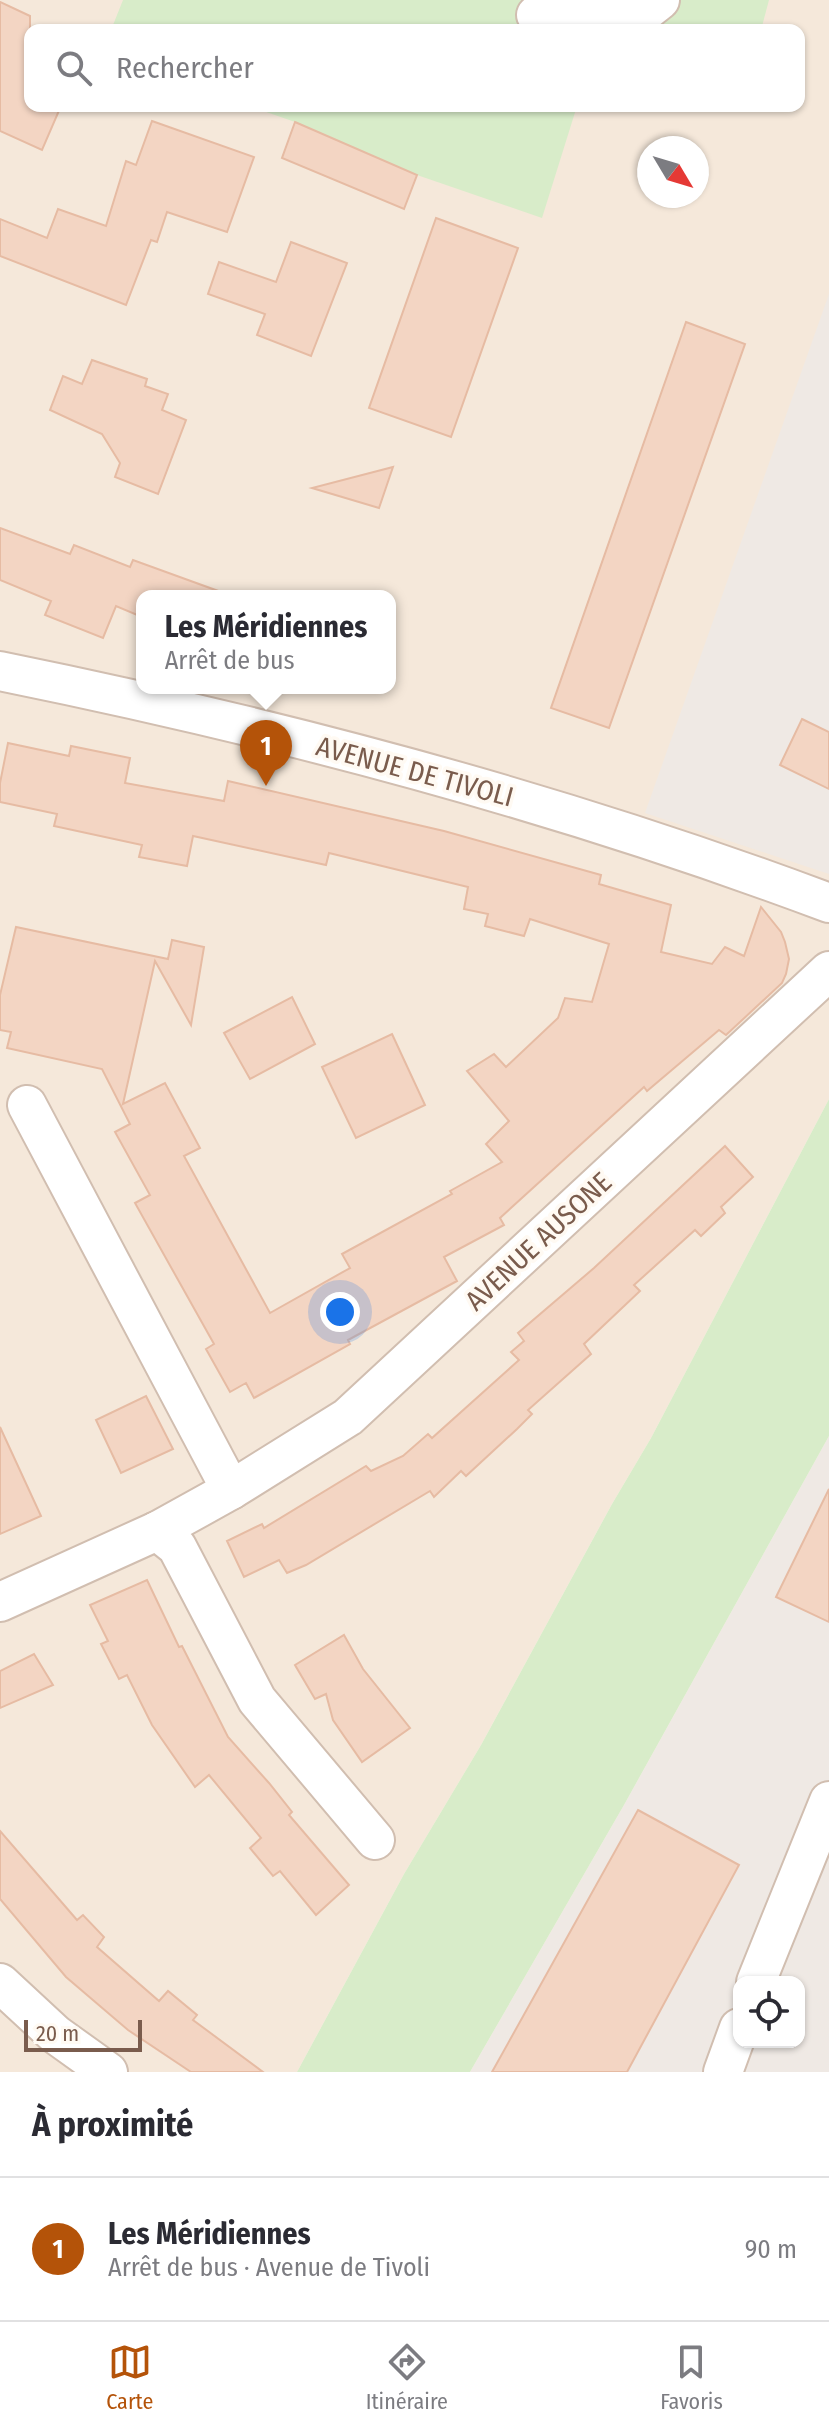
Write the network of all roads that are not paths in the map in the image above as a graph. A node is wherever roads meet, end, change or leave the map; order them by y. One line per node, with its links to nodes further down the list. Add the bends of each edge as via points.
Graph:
1 (644, 6): 2 (street)
2 (536, 15)
3 (0, 671): 4 (street, AVENUE DE TIVOLI, via 443,777)
4 (778, 883): 5 (street, AVENUE DE TIVOLI); 6 (street, AVENUE DE TIVOLI)
5 (829, 903)
6 (829, 916)
7 (829, 971): 9 (street, AVENUE AUSONE, via 348,1417)
8 (27, 1105): 9 (street)
9 (231, 1490): 10 (street, AVENUE AUSONE)
10 (157, 1531): 11 (street, AVENUE AUSONE); 13 (street, via 177,1547 257,1700)
11 (0, 1602)
12 (829, 1801): 14 (street)
13 (375, 1840)
14 (758, 1976)
15 (0, 1983): 17 (street, via 55,2034)
16 (733, 2044): 18 (street)
17 (108, 2072)
18 (723, 2072)

